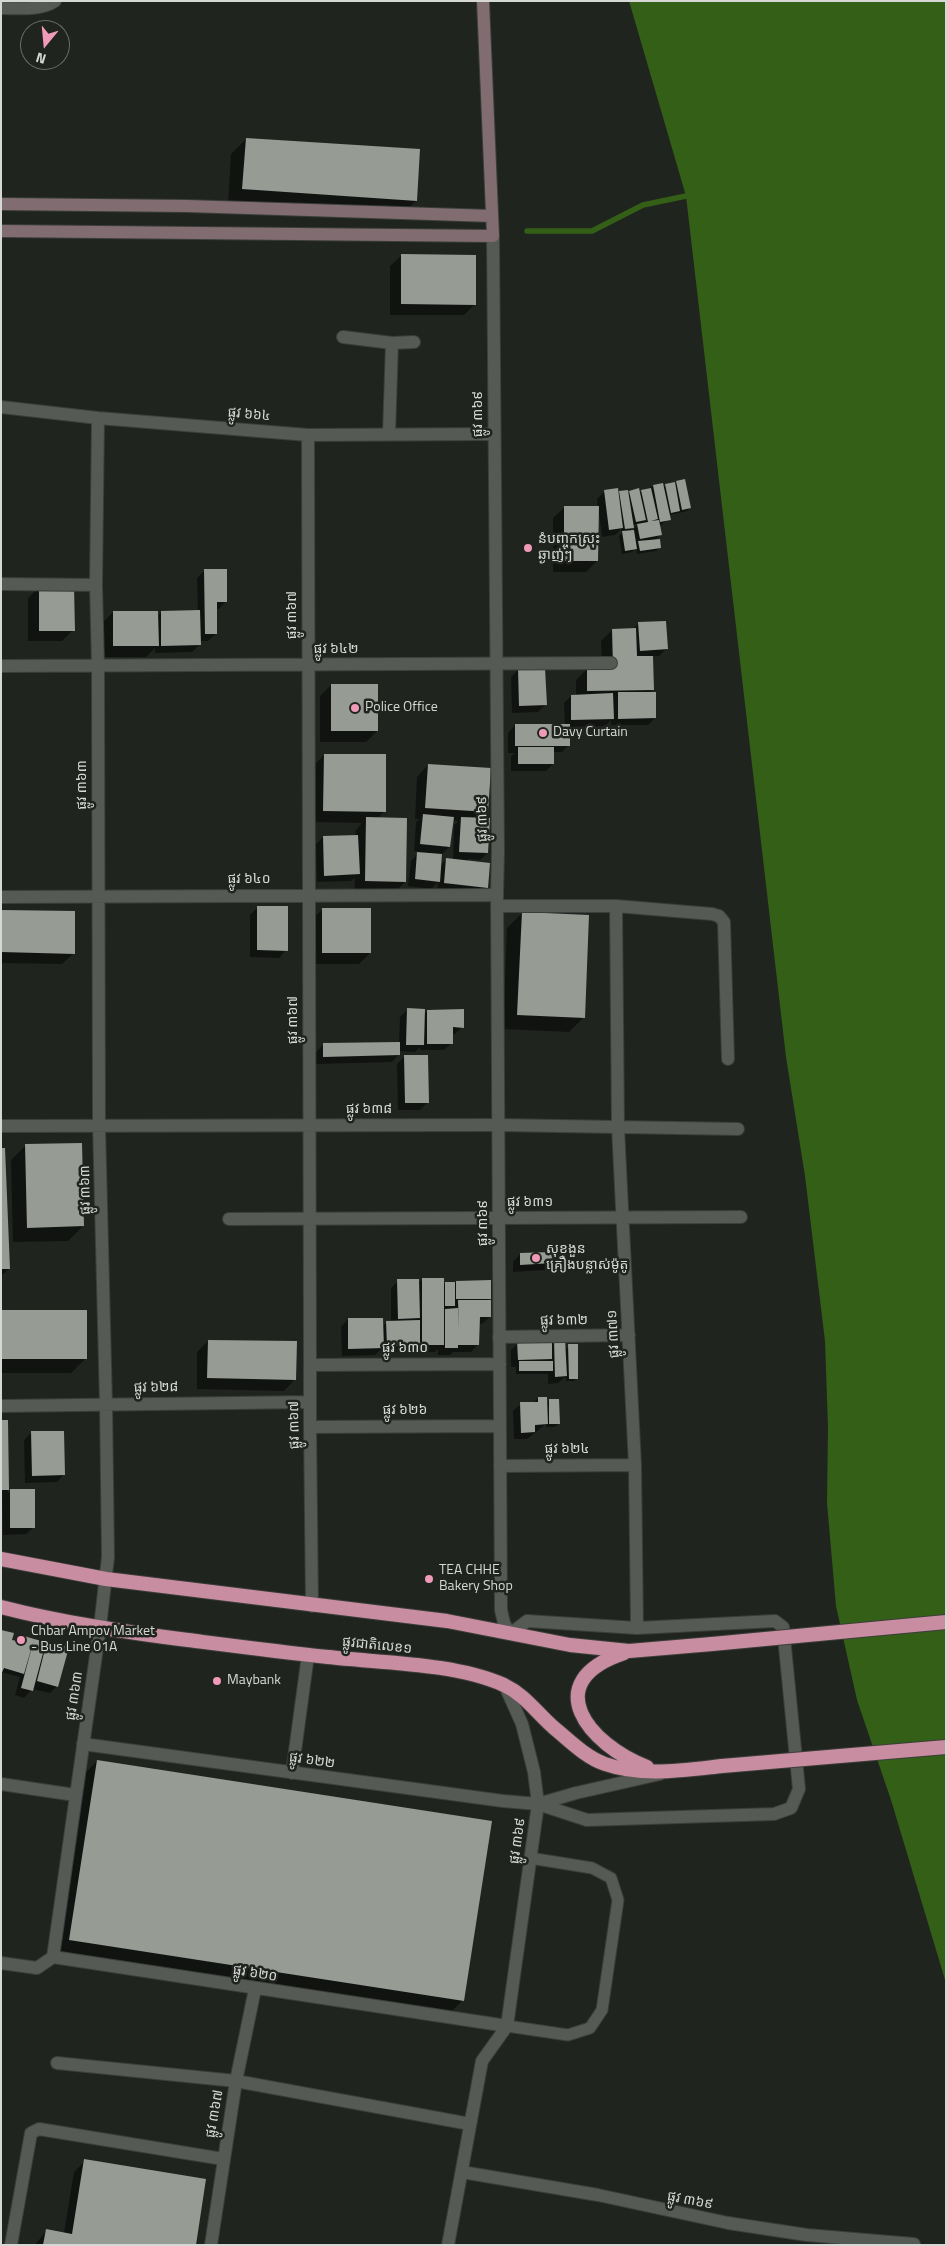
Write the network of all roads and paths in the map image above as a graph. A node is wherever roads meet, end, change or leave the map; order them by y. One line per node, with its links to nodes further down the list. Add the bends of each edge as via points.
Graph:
1 (56, 1): 3 (street, via 48,6)
2 (483, 1): 5 (main road, ផ្លូវ ៣៦៩)
3 (1, 8)
4 (1, 204): 5 (main road, via 187,206)
5 (492, 216): 7 (main road, ផ្លូវ ៣៦៩)
6 (1, 231): 7 (main road)
7 (493, 236): 14 (street, ផ្លូវ ៣៦៩)
8 (343, 337): 10 (street)
9 (414, 342): 10 (street)
10 (392, 343): 13 (street)
11 (1, 407): 12 (street, ផ្លូវ ៦៦៤)
12 (98, 418): 15 (street, ផ្លូវ ៦៦៤); 17 (street, ផ្លូវ ៣៦៣)
13 (389, 434): 14 (street, ផ្លូវ ៦៦៤); 15 (street, ផ្លូវ ៦៦៤)
14 (494, 434): 19 (street, ផ្លូវ ៣៦៩)
15 (308, 435): 20 (street, ផ្លូវ ៣៦៧)
16 (1, 584): 17 (street)
17 (96, 585): 22 (street, ផ្លូវ ៣៦៣)
18 (611, 663): 19 (street, ផ្លូវ ៦៤២)
19 (496, 664): 20 (street, ផ្លូវ ៦៤២); 26 (street, ផ្លូវ ៣៦៩)
20 (308, 665): 22 (street, ផ្លូវ ៦៤២); 23 (street, ផ្លូវ ៣៦៧)
21 (1, 666): 22 (street, ផ្លូវ ៦៤២)
22 (98, 666): 24 (street, ផ្លូវ ៣៦៣)
23 (309, 894): 24 (street, ផ្លូវ ៦៤០); 26 (street, ផ្លូវ ៦៤០); 30 (street, ផ្លូវ ៣៦៧)
24 (97, 896): 25 (street, ផ្លូវ ៦៤០); 29 (street, ផ្លូវ ៣៦៣)
25 (1, 897)
26 (497, 901): 27 (street, ផ្លូវ ៦៤០); 31 (street, ផ្លូវ ៣៦៩)
27 (616, 906): 28 (street, ផ្លូវ ៦៤០, via 712,914 724,922); 33 (street, ផ្លូវ ៣៧១)
28 (728, 1059)
29 (99, 1125): 30 (street, ផ្លូវ ៦៣៨); 32 (street, ផ្លូវ ៦៣៨); 45 (street, ផ្លូវ ៣៦៣)
30 (309, 1125): 31 (street, ផ្លូវ ៦៣៨); 36 (street, ផ្លូវ ៣៦៧)
31 (498, 1125): 33 (street, ផ្លូវ ៦៣៨); 37 (street, ផ្លូវ ៣៦៩)
32 (1, 1126)
33 (618, 1128): 34 (street, ផ្លូវ ៦៣៨); 38 (street, ផ្លូវ ៣៧១)
34 (738, 1129)
35 (741, 1217): 38 (street, ផ្លូវ ៦៣១)
36 (309, 1218): 37 (street, ផ្លូវ ៦៣១); 39 (street, ផ្លូវ ៦៣១); 43 (street, ផ្លូវ ៣៦៧)
37 (499, 1218): 38 (street, ផ្លូវ ៦៣១); 41 (street, ផ្លូវ ៣៦៩)
38 (623, 1218): 40 (street, ផ្លូវ ៣៧១)
39 (229, 1219)
40 (629, 1335): 41 (street, ផ្លូវ ៦៣២); 49 (street, ផ្លូវ ៣៧១)
41 (499, 1337): 42 (street, ផ្លូវ ៣៦៩)
42 (500, 1364): 43 (street, ផ្លូវ ៦៣០); 47 (street, ផ្លូវ ៣៦៩)
43 (310, 1365): 44 (street, ផ្លូវ ៣៦៧)
44 (310, 1402): 45 (street, ផ្លូវ ៦២៨); 48 (street, ផ្លូវ ៣៦៧)
45 (106, 1404): 46 (street, ផ្លូវ ៦២៨); 52 (street, ផ្លូវ ៣៦៣)
46 (1, 1406)
47 (500, 1426): 48 (street, ផ្លូវ ៦២៦); 50 (street, ផ្លូវ ៣៦៩)
48 (310, 1427): 53 (street, ផ្លូវ ៣៦៧)
49 (635, 1465): 50 (street, ផ្លូវ ៦២៤); 57 (street, ផ្លូវ ៣៧១)
50 (500, 1466): 58 (street, ផ្លូវ ៣៦៩, via 501,1610)
51 (1, 1560): 52 (highway)
52 (106, 1579): 53 (highway); 56 (street, ផ្លូវ ៣៦៣)
53 (312, 1606): 58 (highway, via 447,1621)
54 (1, 1607): 56 (highway, ផ្លូវជាតិលេខ១)
55 (946, 1622): 59 (highway, bridge)
56 (100, 1627): 60 (highway, ផ្លូវជាតិលេខ១); 62 (street, ផ្លូវ ៣៦៣)
57 (637, 1628): 58 (street, via 527,1621); 68 (street, via 775,1621 783,1627 799,1789 791,1808 774,1814 587,1820)
58 (510, 1634): 59 (highway)
59 (629, 1651): 64 (highway, via 588,1671 578,1695 581,1713 586,1724 617,1752 648,1767)
60 (308, 1655): 61 (highway, ផ្លូវជាតិលេខ១, via 447,1670); 65 (street)
61 (505, 1686): 64 (highway, ផ្លូវជាតិលេខ១, via 523,1697 584,1753 605,1764 625,1769); 68 (street, ផ្លូវ ៣៦៩, via 522,1724)
62 (83, 1744): 65 (street, ផ្លូវ ៦២២); 67 (street, ផ្លូវ ៣៦៣)
63 (946, 1747): 64 (highway, ផ្លូវជាតិលេខ១, bridge)
64 (674, 1771): 68 (street)
65 (292, 1773): 68 (street, ផ្លូវ ៦២២)
66 (1, 1784): 67 (street)
67 (75, 1795): 70 (street, ផ្លូវ ៣៦៣)
68 (538, 1804): 69 (street, ផ្លូវ ៣៦៩)
69 (530, 1858): 73 (street, ផ្លូវ ៣៦៩); 73 (lane, via 578,1864 611,1878 618,1900 617,1909 602,2010 590,2028 568,2035)
70 (53, 1957): 71 (street, via 37,1968); 72 (street, ផ្លូវ ៦២០)
71 (1, 1963)
72 (254, 1989): 73 (street, ផ្លូវ ៦២០); 75 (street, ផ្លូវ ៣៦៧)
73 (507, 2026): 76 (street, ផ្លូវ ៣៦៩, via 482,2061)
74 (57, 2063): 75 (street)
75 (236, 2081): 76 (street); 77 (street, ផ្លូវ ៣៦៧)
76 (470, 2124): 78 (street, ផ្លូវ ៣៦៩)
77 (223, 2159): 81 (street, via 39,2129 31,2133); 82 (street, ផ្លូវ ៣៦៧)
78 (462, 2172): 79 (street, ផ្លូវ ៣៦៩, via 598,2195); 83 (street, ផ្លូវ ៣៦៩)
79 (808, 2240): 80 (street, ផ្លូវ ៣៦៩)
80 (914, 2244)
81 (11, 2245)
82 (211, 2245)
83 (448, 2245)

